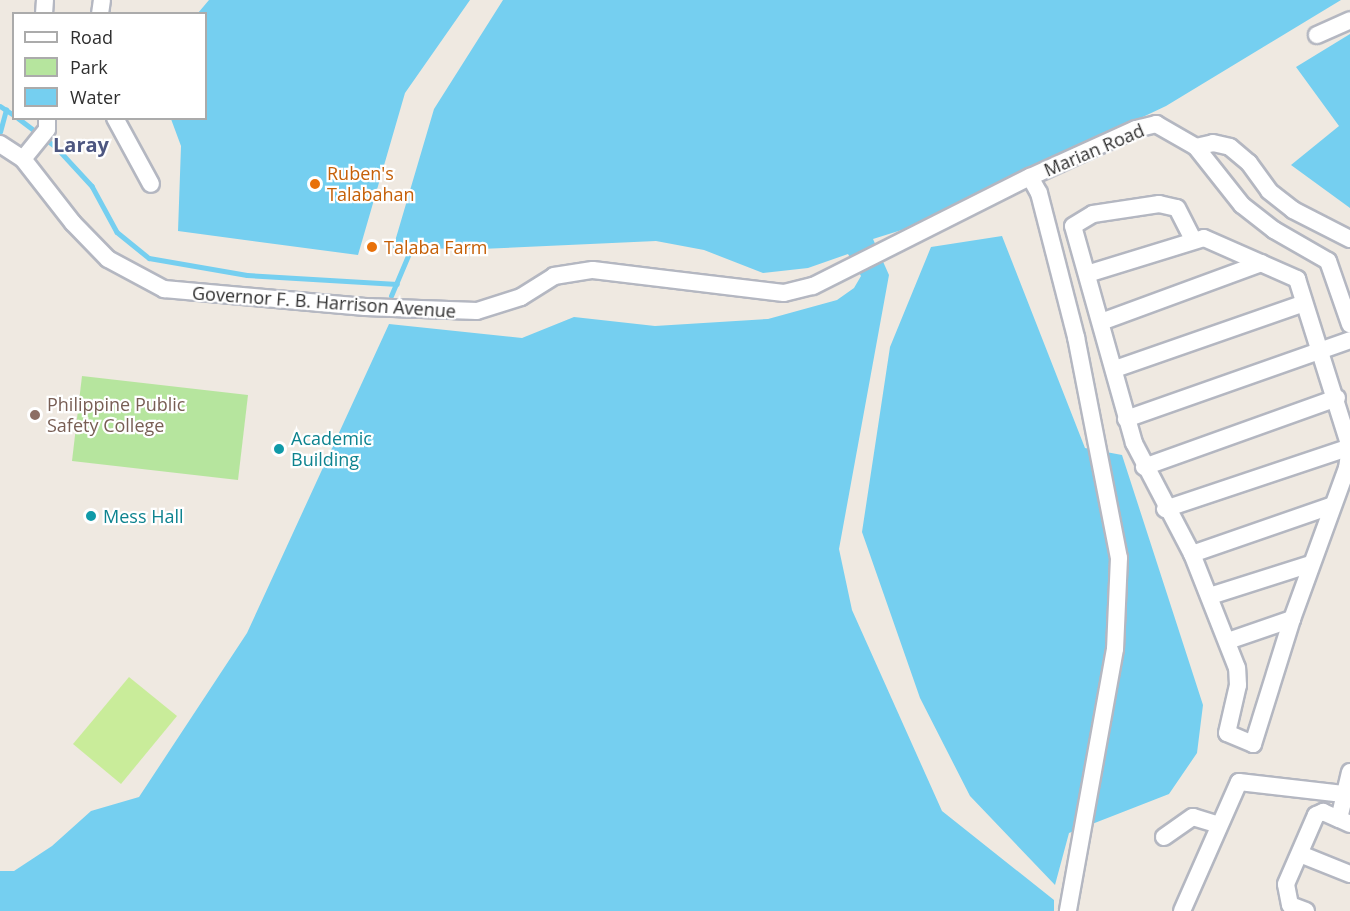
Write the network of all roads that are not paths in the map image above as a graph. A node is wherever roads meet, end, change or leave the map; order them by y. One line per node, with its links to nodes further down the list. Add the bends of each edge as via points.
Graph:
1 (1350, 20): 2 (street)
2 (1317, 35)
3 (116, 120): 9 (street)
4 (47, 124): 7 (street)
5 (0, 144): 7 (street, Governor F. B. Harrison Avenue)
6 (1196, 147): 8 (street, Marian Road, via 1156,124 1136,129); 11 (street, via 1214,143 1230,147 1249,163 1269,191 1293,210); 16 (street, Marian Road, via 1242,206 1328,261)
7 (23, 159): 8 (street, Governor F. B. Harrison Avenue, via 73,223 108,259 164,289 376,308 477,311 521,297 554,276 593,270 784,293 813,286)
8 (1030, 177): 38 (street, via 1039,193 1076,337 1119,558 1114,649)
9 (151, 183)
10 (1193, 239): 12 (street, via 1204,238); 13 (street); 13 (street, via 1177,208 1159,204 1093,213 1073,226)
11 (1350, 239)
12 (1261, 262): 14 (street, via 1297,279); 15 (street)
13 (1087, 274): 15 (street)
14 (1305, 303): 18 (street); 19 (street)
15 (1101, 322): 19 (street)
16 (1350, 324)
17 (1350, 340): 18 (street)
18 (1321, 350): 20 (street); 21 (street)
19 (1115, 369): 21 (street)
20 (1337, 398): 22 (street); 23 (street)
21 (1126, 419): 23 (street)
22 (1350, 447): 24 (street, via 1347,468); 25 (street)
23 (1144, 467): 25 (street)
24 (1331, 506): 26 (street); 27 (street)
25 (1165, 509): 26 (street)
26 (1192, 554): 28 (street)
27 (1311, 564): 28 (street); 29 (street)
28 (1210, 596): 30 (street)
29 (1292, 619): 30 (street); 30 (street, via 1253,744 1227,733 1238,685)
30 (1228, 641)
31 (1350, 772): 32 (street)
32 (1342, 794): 33 (street); 34 (street, via 1241,781)
33 (1345, 821): 36 (street, via 1323,813 1316,815)
34 (1219, 825): 35 (street, via 1193,817); 39 (street)
35 (1164, 837)
36 (1299, 854): 37 (street); 40 (street, via 1286,893 1290,905)
37 (1350, 874)
38 (1068, 911)
39 (1182, 911)
40 (1306, 911)

